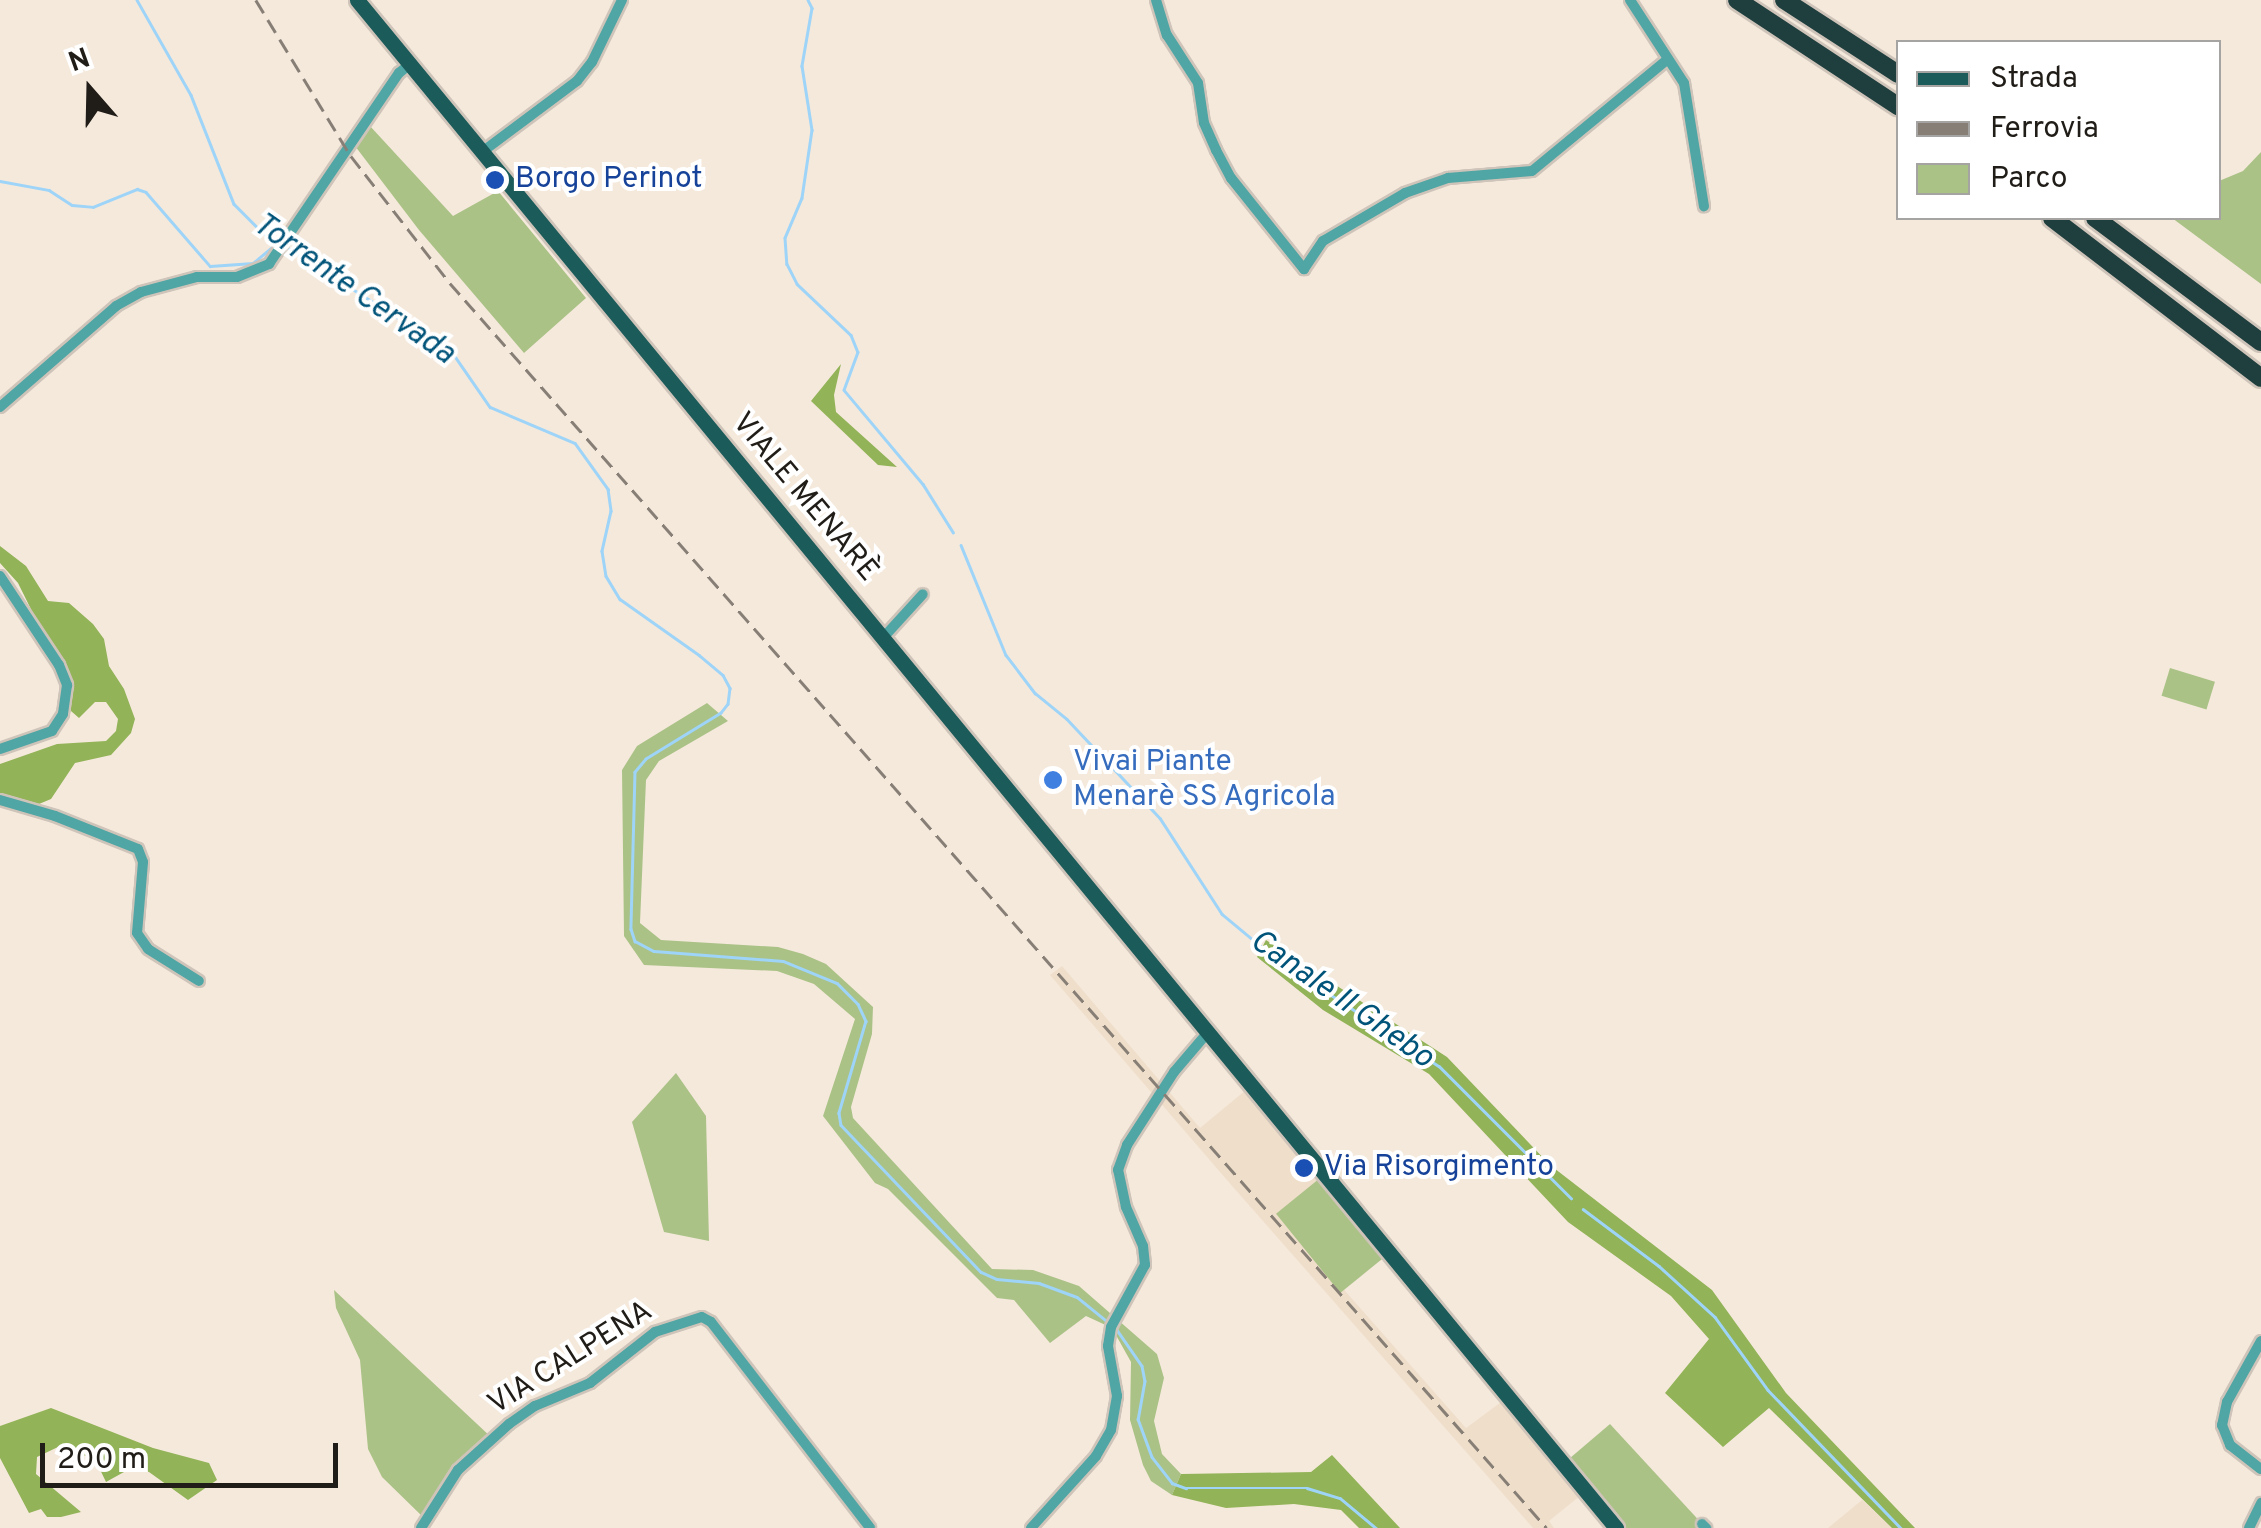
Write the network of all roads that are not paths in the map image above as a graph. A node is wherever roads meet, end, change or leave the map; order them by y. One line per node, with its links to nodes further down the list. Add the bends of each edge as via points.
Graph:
1 (357, 0): 8 (main road, VIALE MENARÈ)
2 (622, 0): 11 (street, via 576,82)
3 (1156, 0): 7 (street, via 1167,35 1198,83 1216,150 1304,269 1323,242 1405,193 1448,178 1532,171)
4 (1630, 0): 7 (street)
5 (1737, 0): 10 (highway)
6 (1784, 0): 9 (highway)
7 (1668, 59): 12 (street, via 1690,98)
8 (410, 64): 11 (main road, VIALE MENARÈ); 17 (street, via 268,264 249,274 197,277 141,292)
9 (1896, 73)
10 (1896, 105)
11 (482, 152): 20 (main road, VIALE MENARÈ)
12 (1704, 206)
13 (2055, 220): 16 (highway)
14 (2097, 220): 15 (highway)
15 (2261, 342)
16 (2261, 378)
17 (0, 407)
18 (0, 576): 21 (street, via 67,685 64,714 52,731)
19 (923, 594): 20 (street)
20 (883, 638): 24 (main road, VIALE MENARÈ)
21 (0, 749)
22 (0, 800): 23 (street, via 138,849 143,862 137,933 148,948)
23 (199, 980)
24 (1208, 1032): 30 (street, via 1174,1072 1118,1170 1145,1265 1113,1323 1108,1346 1117,1396 1112,1430); 31 (main road)
25 (2261, 1341): 26 (street, via 2227,1402 2222,1425 2230,1445)
26 (2261, 1468)
27 (2261, 1504): 32 (street)
28 (420, 1528): 29 (street, VIA CALPENA, via 458,1470 509,1424 590,1383 655,1332 702,1318)
29 (870, 1528)
30 (1031, 1528)
31 (1616, 1528)
32 (2249, 1528)

